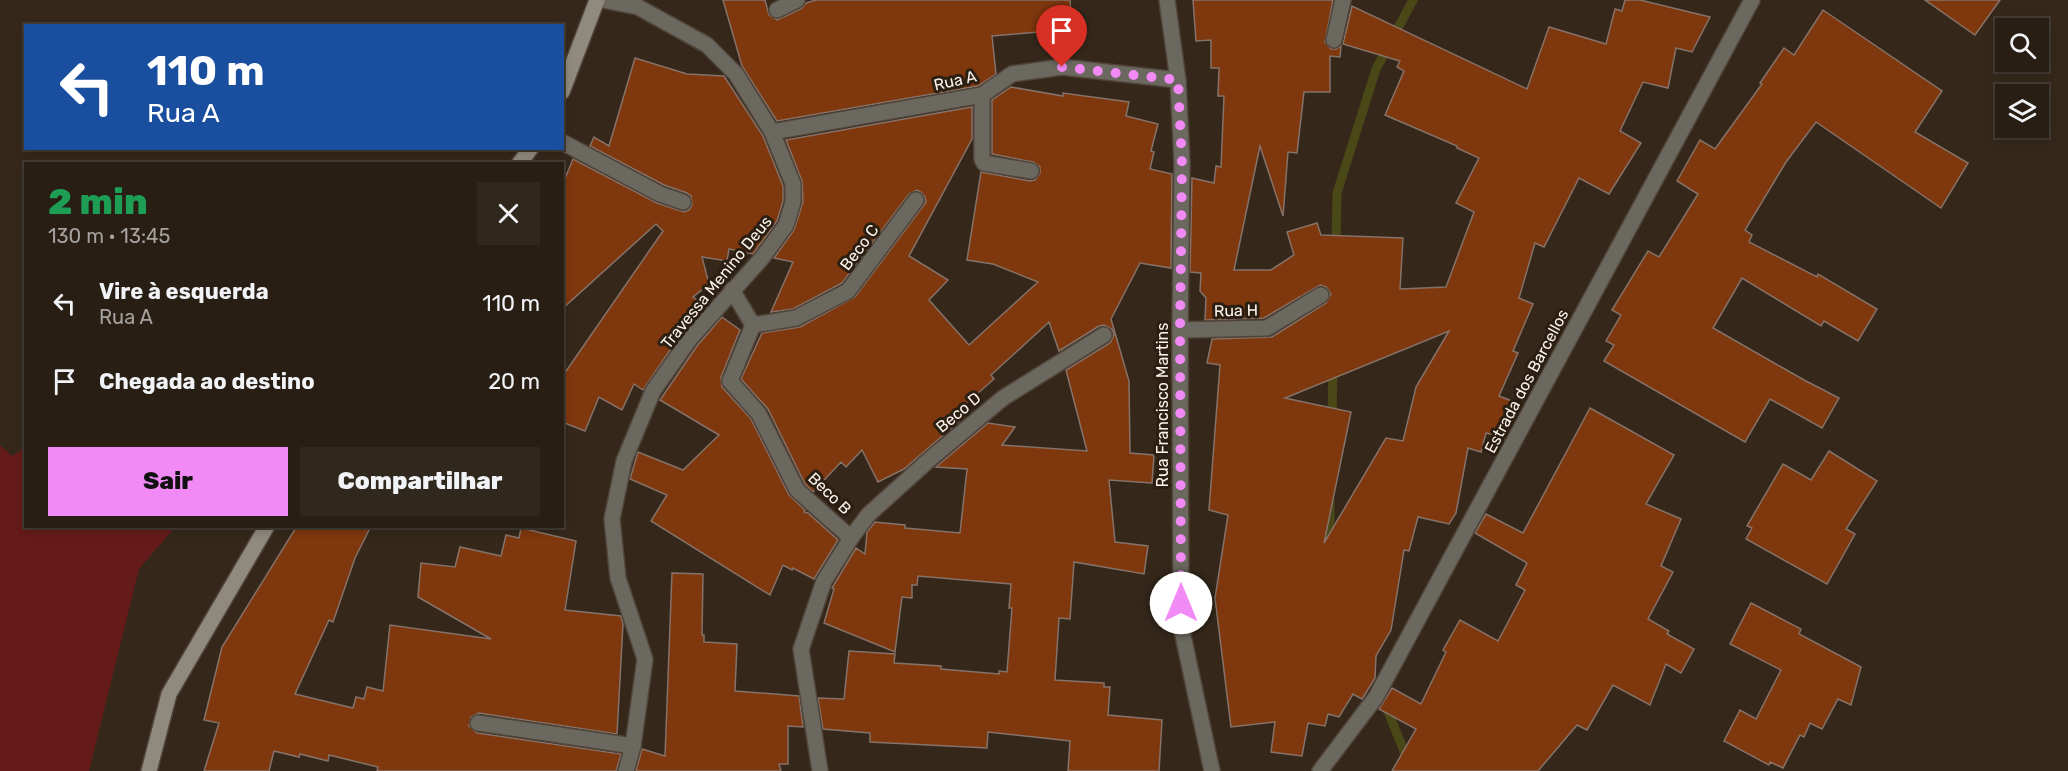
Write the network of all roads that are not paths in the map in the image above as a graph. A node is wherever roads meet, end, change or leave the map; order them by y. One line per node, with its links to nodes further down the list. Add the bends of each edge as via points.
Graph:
1 (597, 0): 10 (main road)
2 (603, 0): 12 (street, Travessa Menino Deus, via 638,7 707,45 736,74)
3 (797, 0): 7 (street)
4 (1167, 0): 9 (street, Rua Francisco Martins)
5 (1343, 0): 8 (street)
6 (1752, 0): 30 (street, Estrada dos Barcellos, via 1376,697)
7 (777, 10)
8 (1334, 39)
9 (1178, 80): 11 (street, Rua A, via 1062,67 1012,74); 20 (street, Rua Francisco Martins, via 1182,164)
10 (564, 87)
11 (982, 95): 12 (street, Rua A); 14 (street, via 984,163)
12 (772, 132): 17 (street, Travessa Menino Deus, via 793,184 793,202 786,225)
13 (564, 143): 16 (street, via 660,194)
14 (1031, 171)
15 (916, 200): 19 (street, Beco C, via 848,291 796,318)
16 (683, 202)
17 (732, 290): 19 (street); 25 (street, Travessa Menino Deus, via 688,340 653,391 624,462 612,519 618,578 645,659)
18 (1321, 295): 20 (street, Rua H, via 1267,328)
19 (753, 325): 23 (street, Beco B, via 730,381 759,414 797,490)
20 (1180, 330): 29 (street, Rua Francisco Martins, via 1182,626)
21 (1104, 335): 23 (street, Beco D, via 1003,398 868,515)
22 (266, 528): 26 (main road, via 169,694)
23 (851, 538): 28 (street, Beco B, via 824,581 801,649)
24 (478, 723): 25 (street)
25 (633, 746): 27 (street, Travessa Menino Deus)
26 (149, 771)
27 (626, 771)
28 (820, 771)
29 (1212, 771)
30 (1320, 771)

